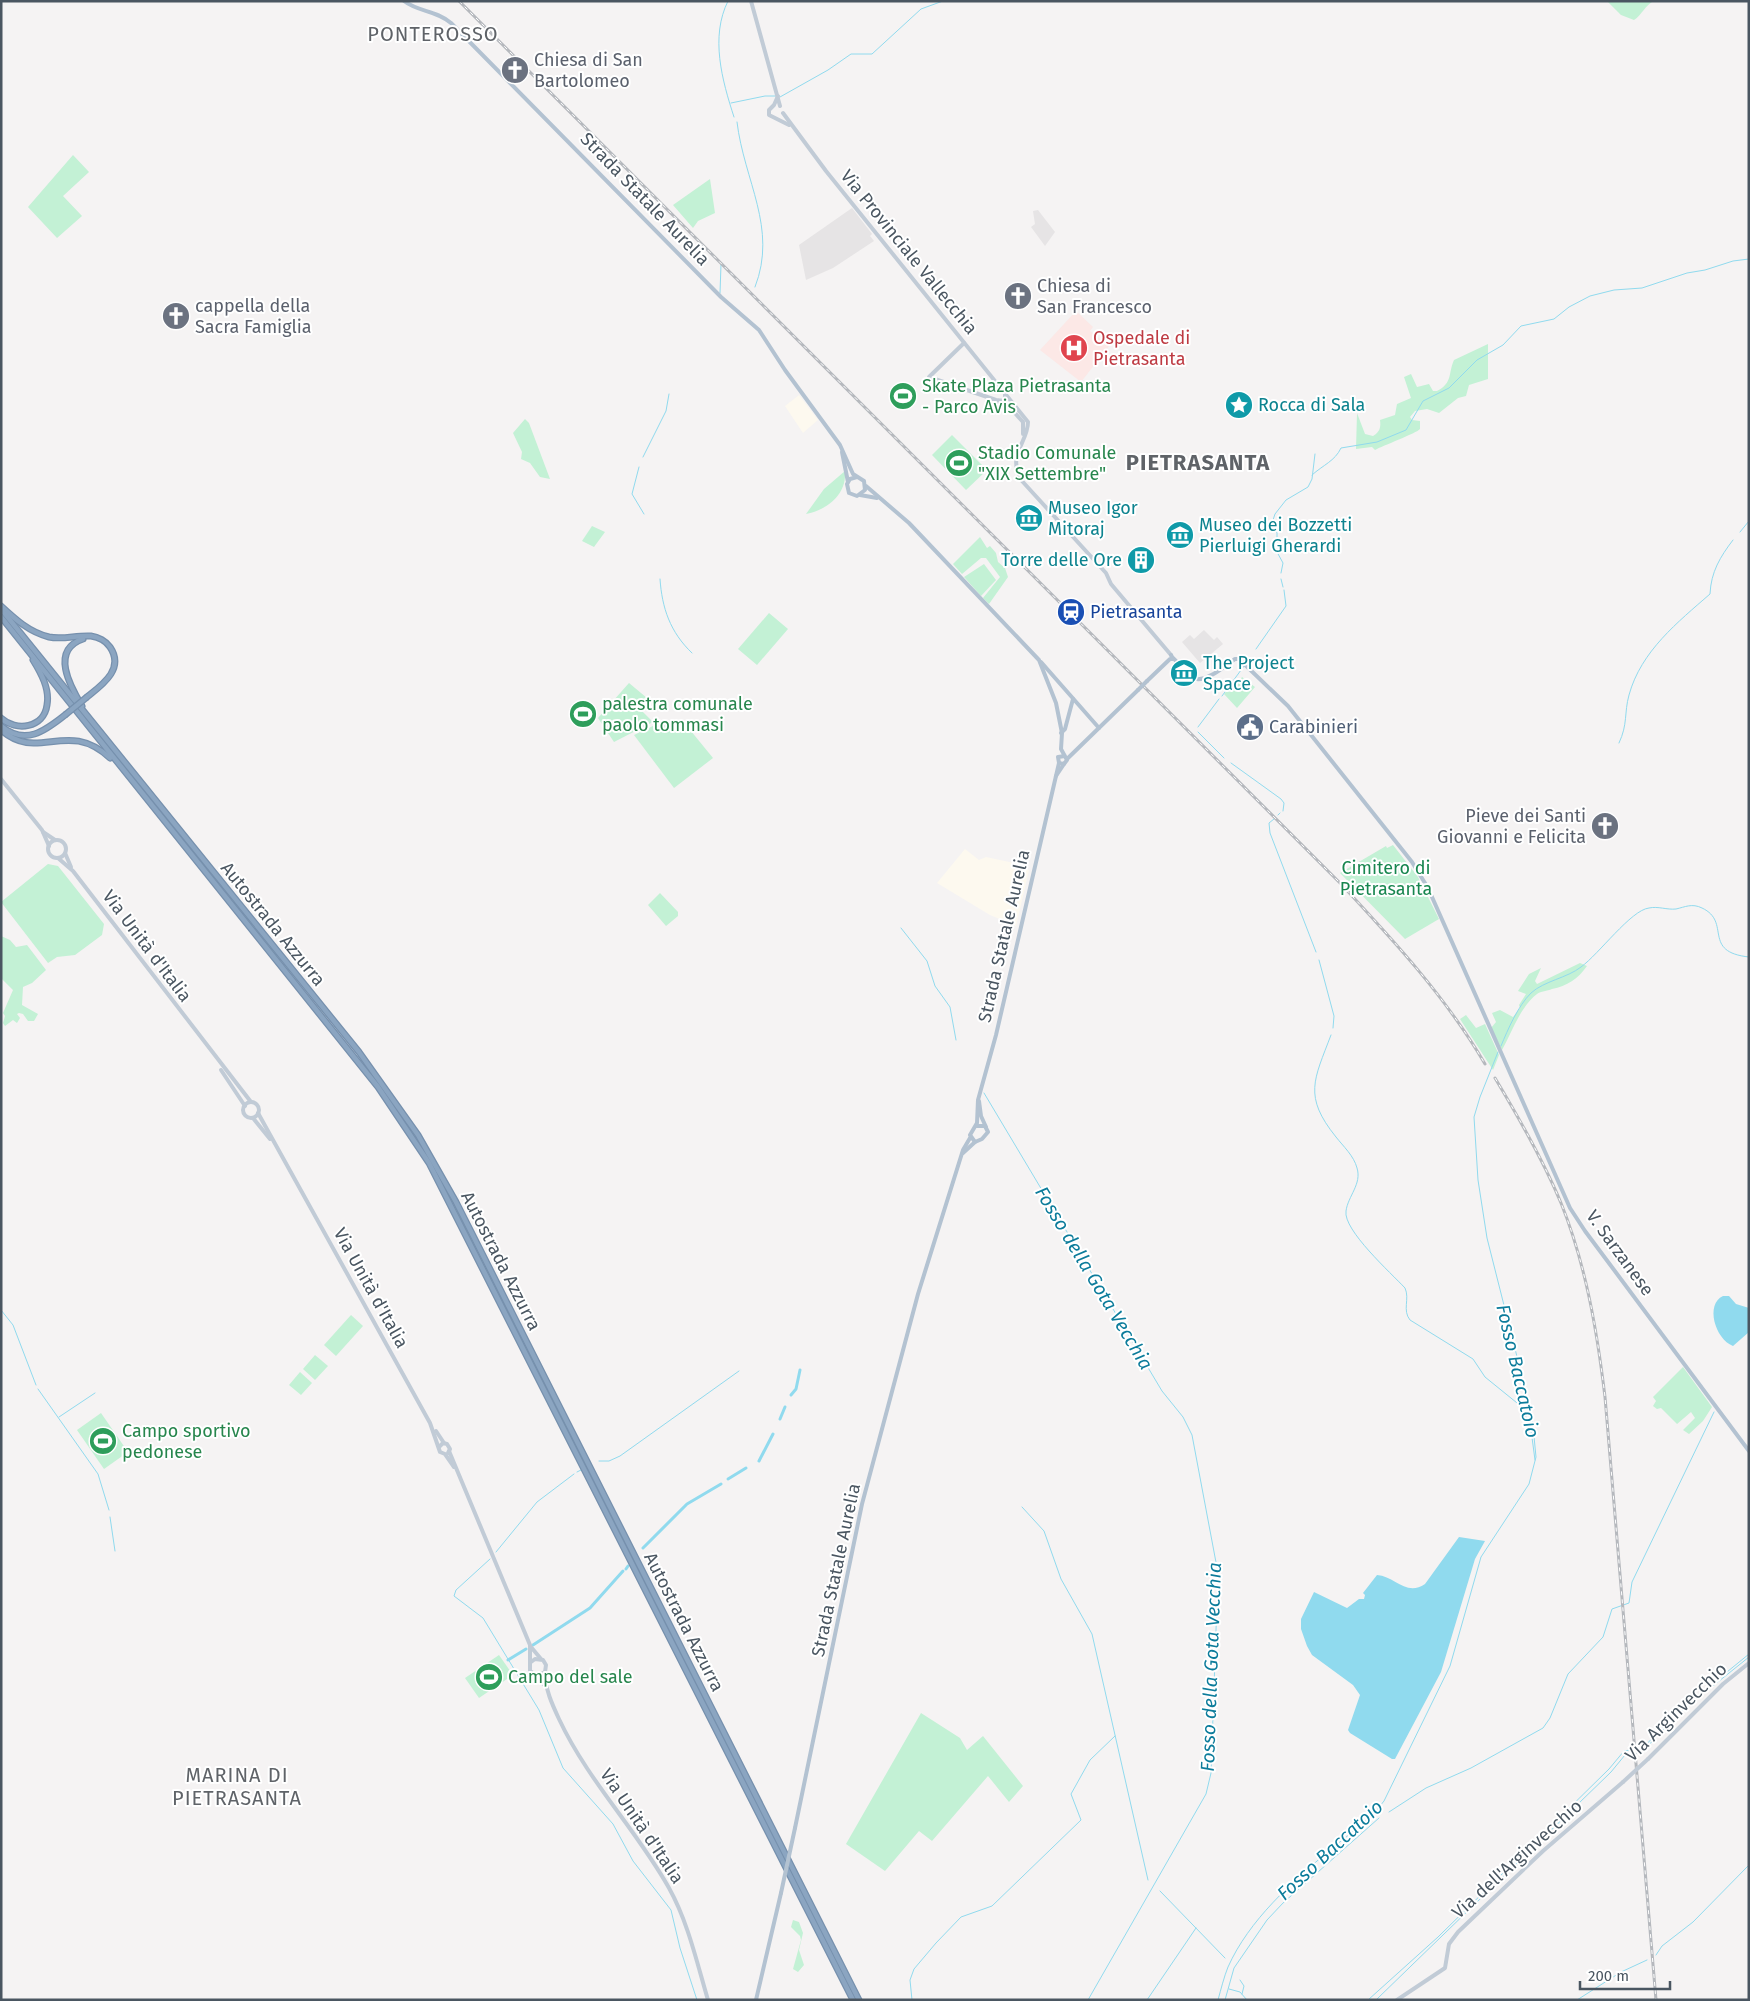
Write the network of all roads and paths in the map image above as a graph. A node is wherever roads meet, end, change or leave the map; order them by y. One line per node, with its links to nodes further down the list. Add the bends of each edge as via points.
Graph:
1 (404, 1): 15 (main road, Strada Statale Aurelia, via 439,14 451,23 721,297 755,325)
2 (751, 1): 3 (main road, Via Provinciale Vallecchia)
3 (779, 95): 4 (main road); 5 (main road, Via Provinciale Vallecchia)
4 (774, 105): 5 (main road); 7 (main road, via 769,114)
5 (780, 106): 6 (main road, Via Provinciale Vallecchia)
6 (783, 114): 7 (main road); 8 (main road, Via Provinciale Vallecchia)
7 (778, 119): 8 (main road, Via Provinciale Vallecchia)
8 (792, 127): 9 (main road, Via Provinciale Vallecchia)
9 (964, 343): 10 (main road, Via Provinciale Vallecchia); 11 (main road, via 929,377)
10 (1004, 394): 11 (main road, via 1005,401); 12 (main road, Via Provinciale Vallecchia)
11 (996, 400): 13 (main road)
12 (1013, 406): 13 (main road); 14 (main road, Via Provinciale Vallecchia, via 1028,422)
13 (1009, 409): 14 (main road, via 1023,422)
14 (1023, 436): 24 (main road, via 1016,458 1018,474 1100,566)
15 (840, 445): 16 (main road, Strada Statale Aurelia, via 851,470); 17 (main road, Strada Statale Aurelia)
16 (858, 477): 17 (main road); 18 (main road)
17 (848, 482): 19 (main road, via 849,493)
18 (866, 486): 19 (main road); 20 (main road)
19 (860, 495): 20 (main road)
20 (877, 498): 25 (main road, via 909,523)
21 (1, 607): 26 (highway, via 34,632 61,638 92,636 108,644 114,656 113,670 107,680); 29 (highway, Autostrada Azzurra)
22 (1, 617): 23 (highway, Autostrada Azzurra)
23 (15, 634): 28 (highway, via 42,677 47,704 42,716 27,726 15,726); 39 (highway, Autostrada Azzurra)
24 (1171, 657): 30 (main road, bridge); 64 (main road, V. Sarzanese, via 1191,677 1198,679 1237,658 1288,706 1412,862 1428,888 1570,1208)
25 (1038, 660): 27 (main road); 34 (main road, via 1056,704)
26 (87, 696): 29 (highway, via 106,679 113,664 107,646 88,638 71,646 64,663 70,685); 32 (highway, bridge, via 46,730 29,736 13,734)
27 (1073, 699): 31 (main road); 34 (main road)
28 (1, 718)
29 (89, 718): 78 (highway, Autostrada Azzurra, via 359,1052 402,1110 456,1202)
30 (1104, 722): 31 (main road); 33 (main road)
31 (1095, 723): 33 (main road)
32 (1, 726): 39 (highway, via 14,739 27,743 83,741 103,752)
33 (1099, 728): 36 (main road)
34 (1062, 733): 35 (main road); 36 (main road, via 1062,749)
35 (1059, 756): 36 (main road); 37 (main road, Strada Statale Aurelia)
36 (1066, 757): 38 (main road)
37 (1058, 763): 38 (main road); 41 (main road, Strada Statale Aurelia)
38 (1064, 764): 41 (main road)
39 (121, 769): 77 (highway, Autostrada Azzurra, via 354,1056 429,1163)
40 (1, 779): 42 (main road)
41 (1054, 780): 49 (main road, Strada Statale Aurelia)
42 (42, 830): 43 (main road); 44 (main road)
43 (55, 840): 44 (main road); 45 (main road, via 65,844)
44 (49, 846): 46 (main road, via 49,853)
45 (65, 853): 46 (main road); 47 (main road)
46 (58, 858): 47 (main road, Via Unità d'Italia)
47 (73, 871): 48 (main road, Via Unità d'Italia)
48 (211, 1053): 50 (main road, Via Unità d'Italia); 51 (main road, Via Unità d'Italia)
49 (979, 1096): 54 (main road, Strada Statale Aurelia); 55 (main road, Strada Statale Aurelia)
50 (251, 1102): 51 (main road); 52 (main road, via 258,1107)
51 (245, 1106): 53 (main road, via 245,1115)
52 (258, 1114): 53 (main road); 58 (main road)
53 (253, 1118): 58 (main road)
54 (976, 1126): 55 (main road); 56 (main road, Strada Statale Aurelia)
55 (986, 1127): 57 (main road, Strada Statale Aurelia, via 986,1136)
56 (970, 1138): 57 (main road); 59 (main road, Strada Statale Aurelia)
57 (975, 1142): 59 (main road, Strada Statale Aurelia)
58 (275, 1144): 60 (main road, Via Unità d'Italia)
59 (962, 1155): 75 (main road, Strada Statale Aurelia, bridge, via 918,1294 862,1504 795,1828)
60 (430, 1423): 61 (main road); 62 (main road, Via Unità d'Italia)
61 (444, 1443): 62 (main road); 63 (main road, via 449,1445)
62 (439, 1447): 65 (main road)
63 (449, 1451): 65 (main road); 66 (main road)
64 (1749, 1451)
65 (444, 1454): 66 (main road)
66 (454, 1467): 67 (main road)
67 (530, 1645): 68 (main road); 69 (main road)
68 (541, 1659): 69 (main road); 71 (main road, via 546,1665)
69 (531, 1662): 72 (main road, via 530,1669)
70 (1749, 1663): 74 (main road, Via Arginvecchio, bridge, via 1723,1684)
71 (545, 1672): 72 (main road); 73 (main road, Via Unità d'Italia)
72 (536, 1675): 73 (main road)
73 (546, 1688): 76 (main road, Via Unità d'Italia, via 585,1768 669,1888 682,1915)
74 (1623, 1782): 79 (main road, Via dell'Arginvecchio, via 1543,1851 1458,1932 1449,1944 1445,1968)
75 (755, 1999)
76 (708, 2000)
77 (853, 2000)
78 (859, 2000)
79 (1397, 2000)

